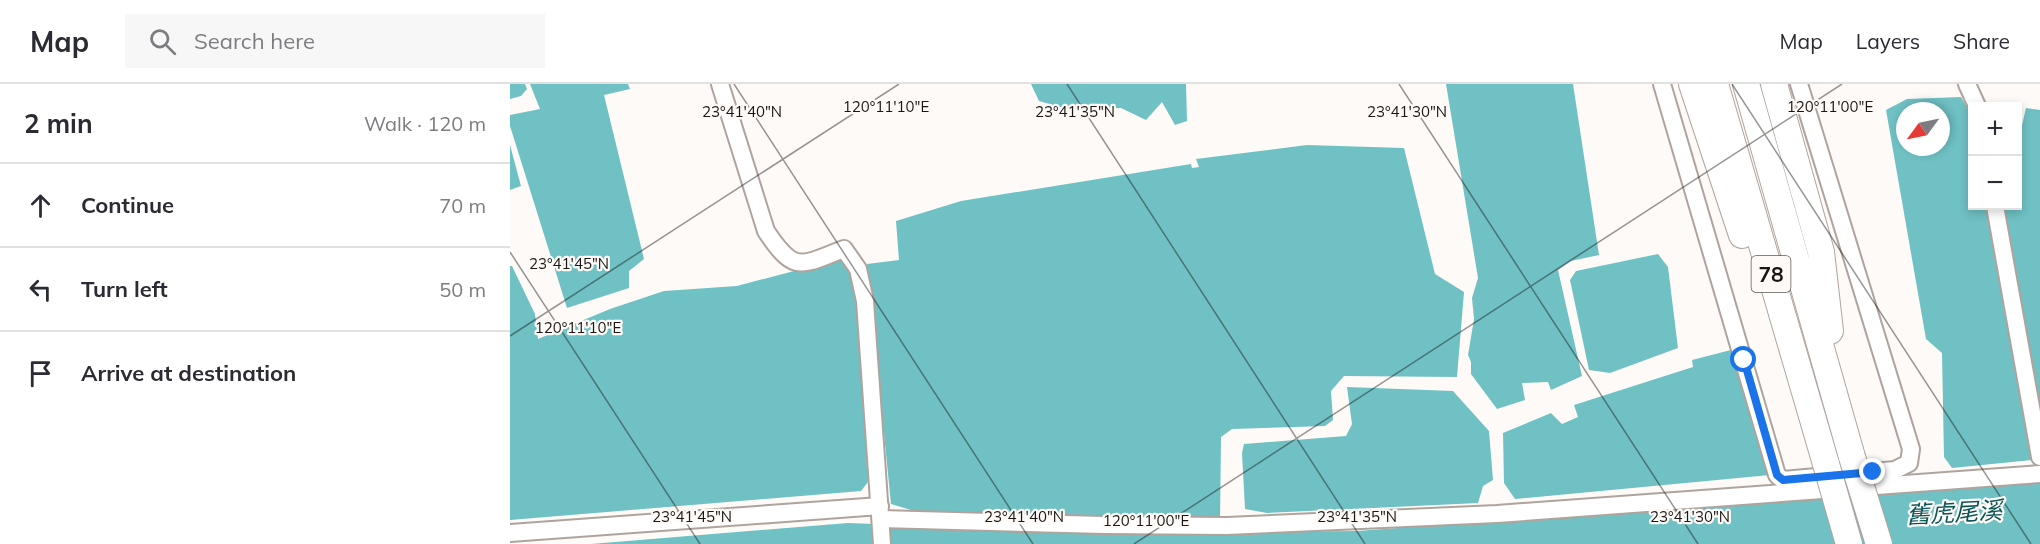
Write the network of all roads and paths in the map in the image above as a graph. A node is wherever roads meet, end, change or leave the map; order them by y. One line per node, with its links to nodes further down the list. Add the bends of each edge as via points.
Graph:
1 (720, 84): 15 (street, via 766,231 778,250 791,261 805,264 844,249 858,269 865,301)
2 (1662, 84): 7 (street, via 1777,475 1783,480 1895,470 1909,464 1911,449)
3 (1692, 84): 12 (highway, via 1755,273)
4 (1715, 84): 12 (highway, 78)
5 (1746, 84): 11 (highway, 78)
6 (1774, 84): 11 (highway, via 1821,252)
7 (1799, 84)
8 (1966, 84): 9 (street)
9 (1975, 102)
10 (1996, 210): 13 (street)
11 (1840, 415): 19 (highway, 78, bridge)
12 (1818, 432): 18 (highway, 78, bridge)
13 (2040, 457)
14 (2040, 474): 15 (street, via 1509,513 1227,526 1104,525)
15 (881, 513): 16 (street); 17 (street)
16 (510, 533)
17 (882, 544)
18 (1849, 544)
19 (1879, 544)

